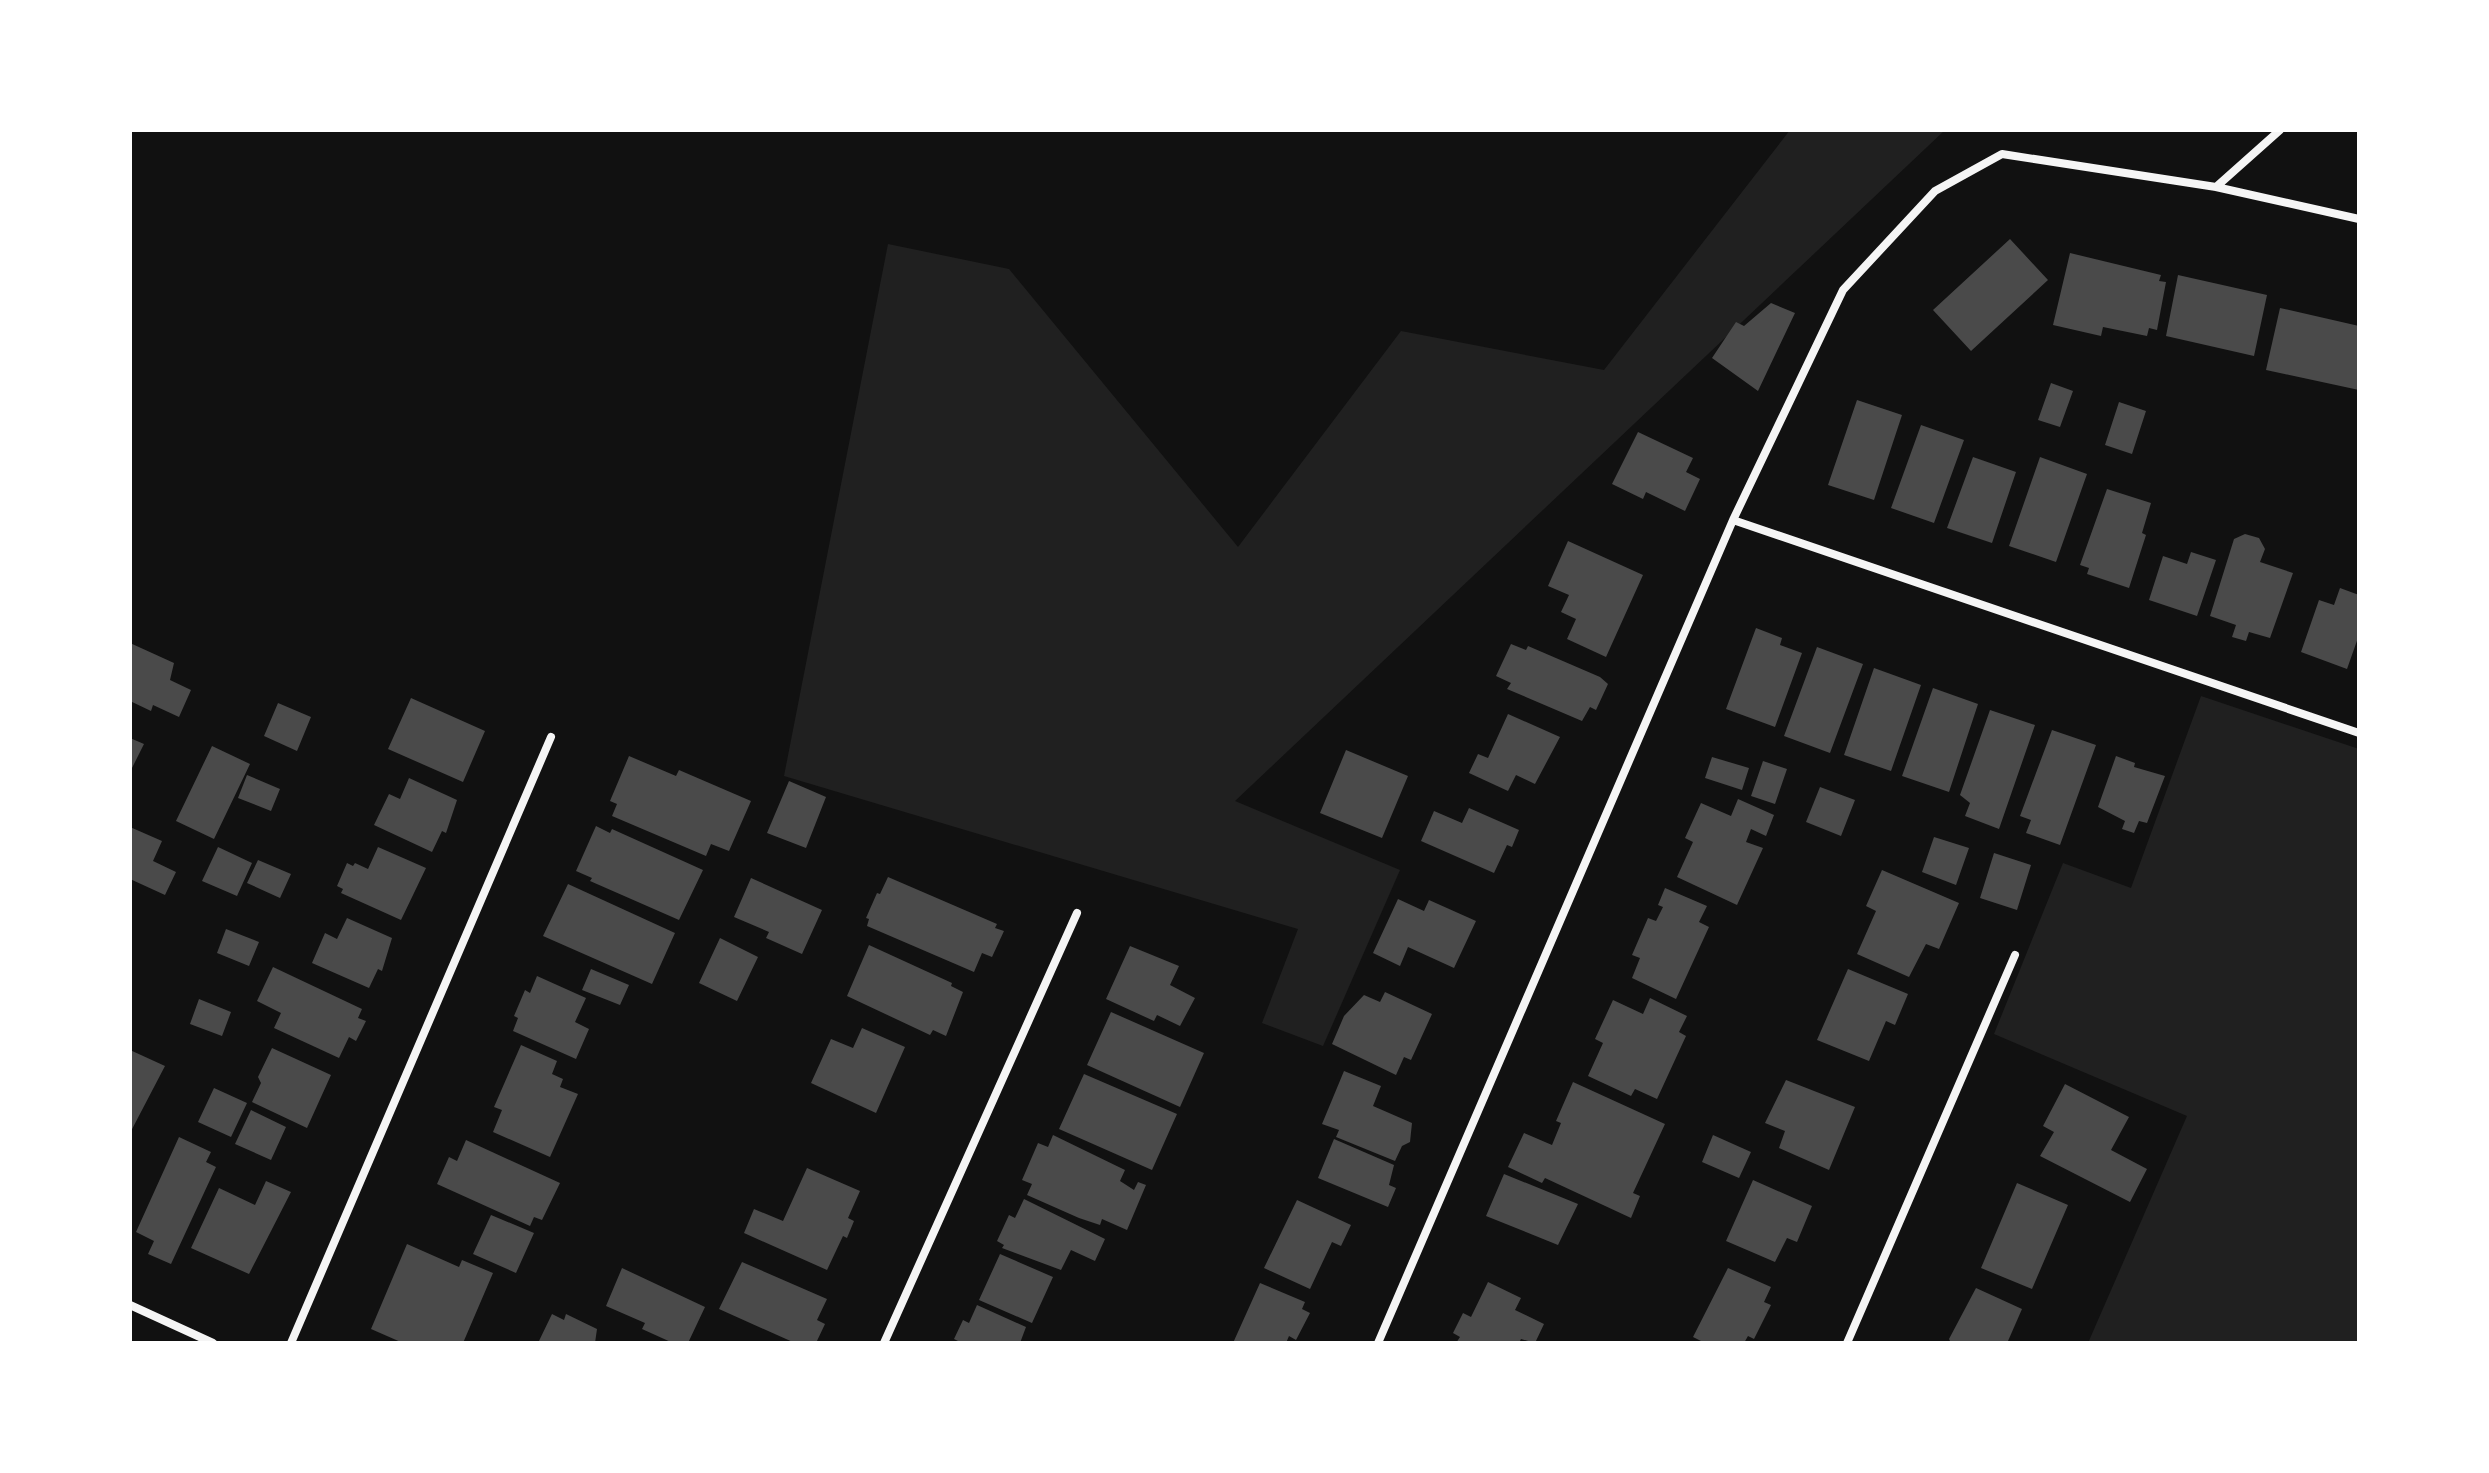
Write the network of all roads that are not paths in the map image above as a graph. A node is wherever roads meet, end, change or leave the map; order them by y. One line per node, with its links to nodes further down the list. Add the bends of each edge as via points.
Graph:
1 (2280, 130): 2 (street)
2 (2216, 187): 3 (street); 4 (street, via 2002,154 1935,191 1843,290)
3 (2359, 219)
4 (1733, 520): 5 (street); 13 (street)
5 (2359, 733)
6 (551, 737): 11 (street)
7 (1077, 913): 12 (street)
8 (2015, 955): 14 (street)
9 (130, 1305): 10 (street)
10 (213, 1343)
11 (291, 1343)
12 (884, 1343)
13 (1378, 1343)
14 (1847, 1343)

